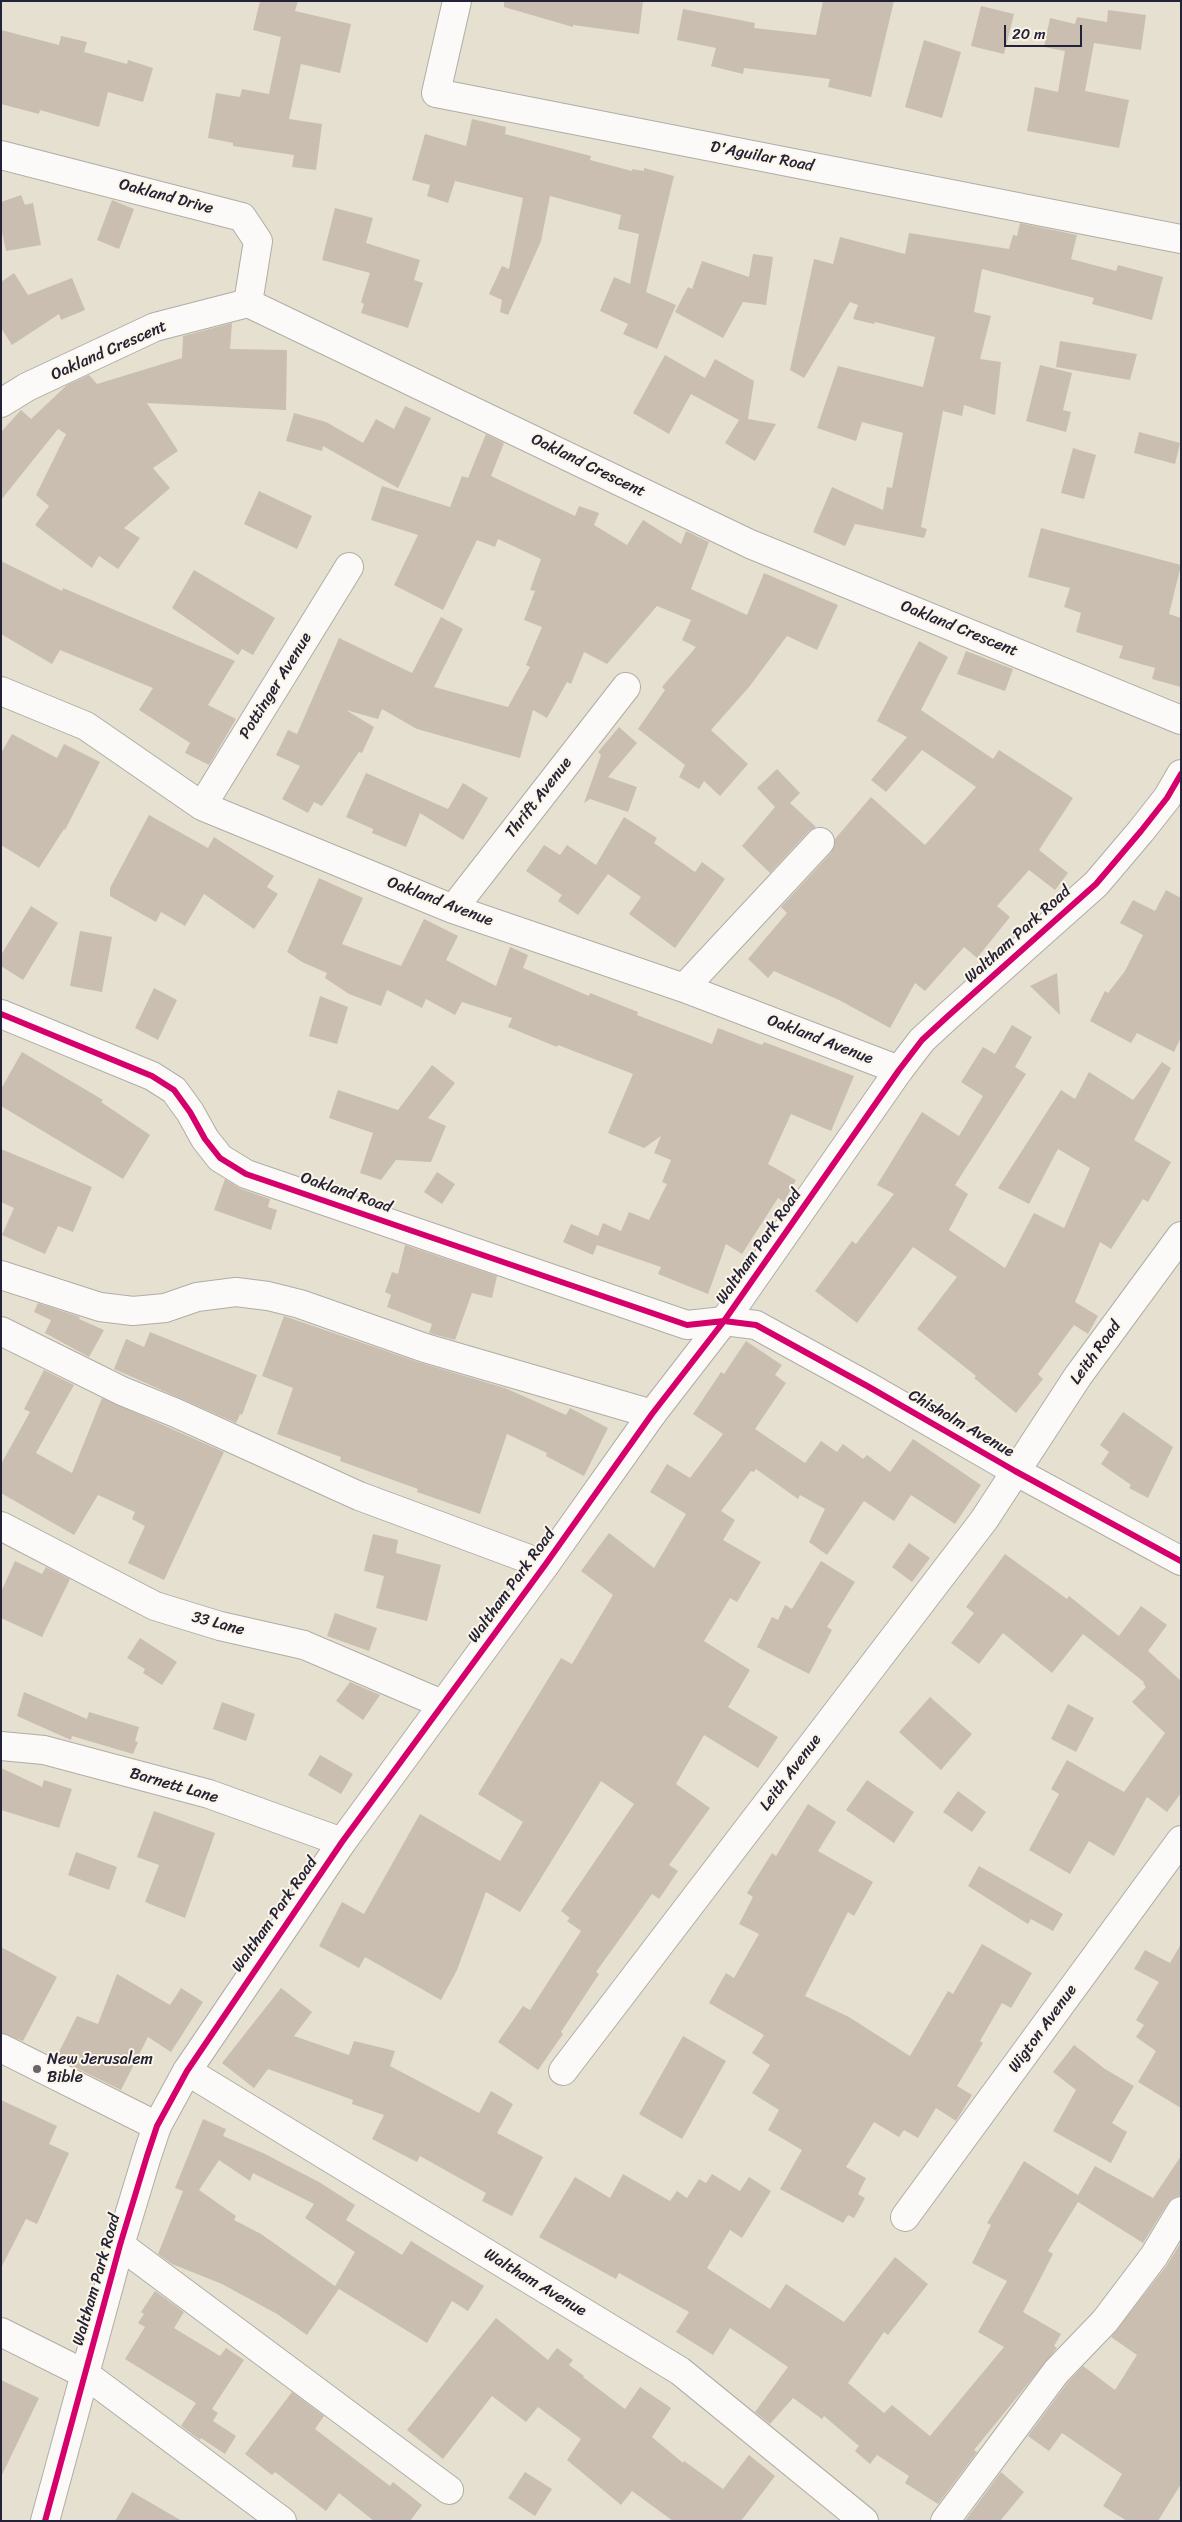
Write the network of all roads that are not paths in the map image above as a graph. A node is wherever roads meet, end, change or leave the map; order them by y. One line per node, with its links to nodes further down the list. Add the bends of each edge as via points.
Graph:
1 (457, 1): 3 (street, D'Aguilar Road, via 436,93)
2 (1, 155): 4 (street, Oakland Drive, via 242,217 258,242)
3 (1181, 239)
4 (248, 303): 5 (street, Oakland Crescent, via 155,327 27,387); 9 (street, Oakland Crescent, via 750,544)
5 (1, 403)
6 (349, 567): 11 (street, Pottinger Avenue)
7 (626, 687): 13 (street, Thrift Avenue)
8 (1, 690): 11 (street, Oakland Avenue, via 86,726)
9 (1181, 720)
10 (1181, 774): 16 (street, Waltham Park Road, via 1167,798 1096,884 941,1022)
11 (202, 806): 13 (street, Oakland Avenue)
12 (820, 842): 14 (street)
13 (453, 909): 14 (street, Oakland Avenue)
14 (684, 988): 16 (street, Oakland Avenue)
15 (1, 1014): 19 (street, Oakland Road, via 152,1076 174,1090 220,1158 246,1174 687,1325)
16 (899, 1070): 19 (street, Waltham Park Road)
17 (1181, 1236): 22 (street, Leith Road, via 1078,1376)
18 (1, 1275): 21 (street, via 100,1307 133,1311 165,1308 197,1297 236,1292 268,1296 300,1304 424,1348)
19 (724, 1321): 21 (street, Waltham Park Road); 22 (street, Chisholm Avenue, via 756,1325)
20 (1, 1330): 25 (street, via 122,1391 359,1496)
21 (652, 1414): 25 (street, Waltham Park Road)
22 (1015, 1472): 24 (street, Chisholm Avenue); 32 (street, Leith Avenue, via 984,1520)
23 (1, 1526): 26 (street, 33 Lane, via 154,1606 220,1626 304,1645)
24 (1181, 1562)
25 (545, 1565): 26 (street, Waltham Park Road)
26 (442, 1704): 29 (street, Waltham Park Road)
27 (1, 1746): 29 (street, Barnett Lane, via 44,1750 209,1794)
28 (1181, 1840): 35 (street, Wigton Avenue)
29 (342, 1842): 31 (street, Waltham Park Road)
30 (1, 2048): 33 (street)
31 (187, 2071): 33 (street, Waltham Park Road); 42 (street, Waltham Avenue, via 680,2371)
32 (563, 2071)
33 (157, 2126): 36 (street, Waltham Park Road)
34 (1181, 2211): 43 (street, via 1154,2256 1105,2321 1056,2372)
35 (905, 2217)
36 (120, 2245): 38 (street, Waltham Park Road); 39 (street)
37 (1, 2332): 38 (street)
38 (85, 2374): 40 (street, Waltham Park Road); 41 (street)
39 (449, 2490)
40 (45, 2521)
41 (282, 2521)
42 (864, 2521)
43 (945, 2521)

